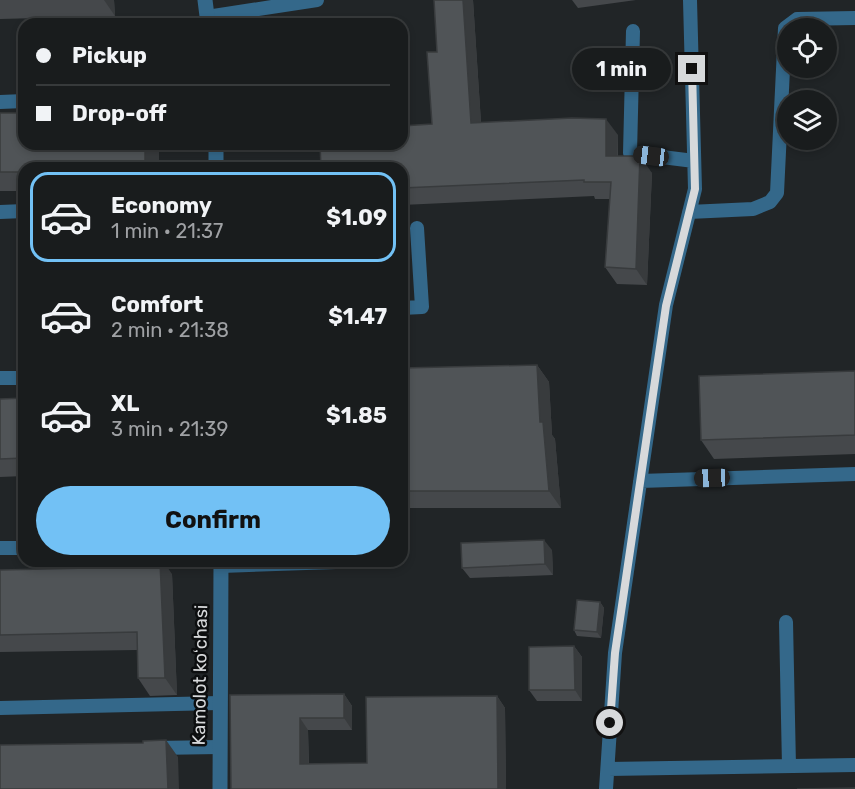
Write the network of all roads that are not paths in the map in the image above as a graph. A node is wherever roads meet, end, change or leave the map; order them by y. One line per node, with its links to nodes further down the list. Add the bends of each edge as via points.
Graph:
1 (205, 0): 4 (street)
2 (317, 0): 5 (lane)
3 (690, 0): 10 (lane)
4 (208, 18)
5 (219, 18)
6 (855, 18): 13 (lane, via 797,20 785,28 777,193 770,202 753,208)
7 (633, 31): 10 (lane, via 630,153)
8 (18, 101): 9 (lane)
9 (0, 102)
10 (694, 161): 13 (lane, via 695,189)
11 (18, 211): 12 (lane)
12 (0, 212)
13 (689, 212): 19 (lane, via 666,306)
14 (417, 228): 15 (lane, via 422,307)
15 (408, 308)
16 (0, 378): 17 (lane)
17 (18, 378)
18 (855, 474): 19 (lane)
19 (640, 481): 30 (lane, via 615,653)
20 (0, 548): 21 (lane)
21 (18, 548)
22 (221, 567): 24 (street, Kamolot koʻchasi)
23 (786, 622): 29 (lane)
24 (219, 703): 25 (lane); 26 (street, Kamolot koʻchasi)
25 (0, 708)
26 (219, 747): 27 (lane); 31 (street, Kamolot koʻchasi)
27 (138, 749)
28 (855, 765): 29 (lane)
29 (789, 766): 30 (lane)
30 (608, 769): 32 (lane)
31 (220, 789)
32 (606, 789)

